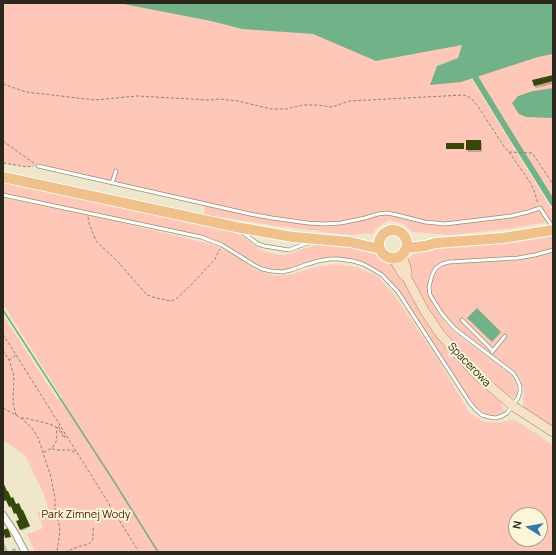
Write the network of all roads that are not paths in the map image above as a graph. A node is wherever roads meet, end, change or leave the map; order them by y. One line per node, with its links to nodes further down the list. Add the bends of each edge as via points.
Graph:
1 (38, 166): 4 (lane)
2 (116, 171): 4 (lane)
3 (3, 177): 10 (main road, via 227,226 279,235)
4 (112, 183): 7 (lane)
5 (3, 195): 14 (lane, via 212,240 271,271 282,272 318,261 339,259 363,264)
6 (250, 209): 7 (lane)
7 (250, 214): 8 (lane, via 324,224 387,213 445,224 510,216 540,208)
8 (553, 229): 12 (main road, via 482,240 436,243)
9 (380, 238): 10 (main road); 11 (main road); 12 (main road, via 394,229 402,232)
10 (350, 242): 11 (main road)
11 (380, 249): 12 (main road, via 385,256)
12 (402, 250): 20 (street, Spacerowa, via 407,278 440,334 476,374)
13 (553, 250): 19 (lane, via 518,258 449,262 436,268 429,287 430,294 442,314 454,328)
14 (388, 281): 15 (lane); 20 (lane, via 476,410 482,415 496,418 507,413)
15 (384, 284)
16 (462, 320): 18 (lane)
17 (505, 336): 18 (lane)
18 (493, 351): 19 (lane)
19 (489, 355): 20 (lane, via 517,379 520,392)
20 (513, 406): 21 (street, Spacerowa)
21 (553, 432)
22 (3, 515): 23 (street)
23 (25, 552)

